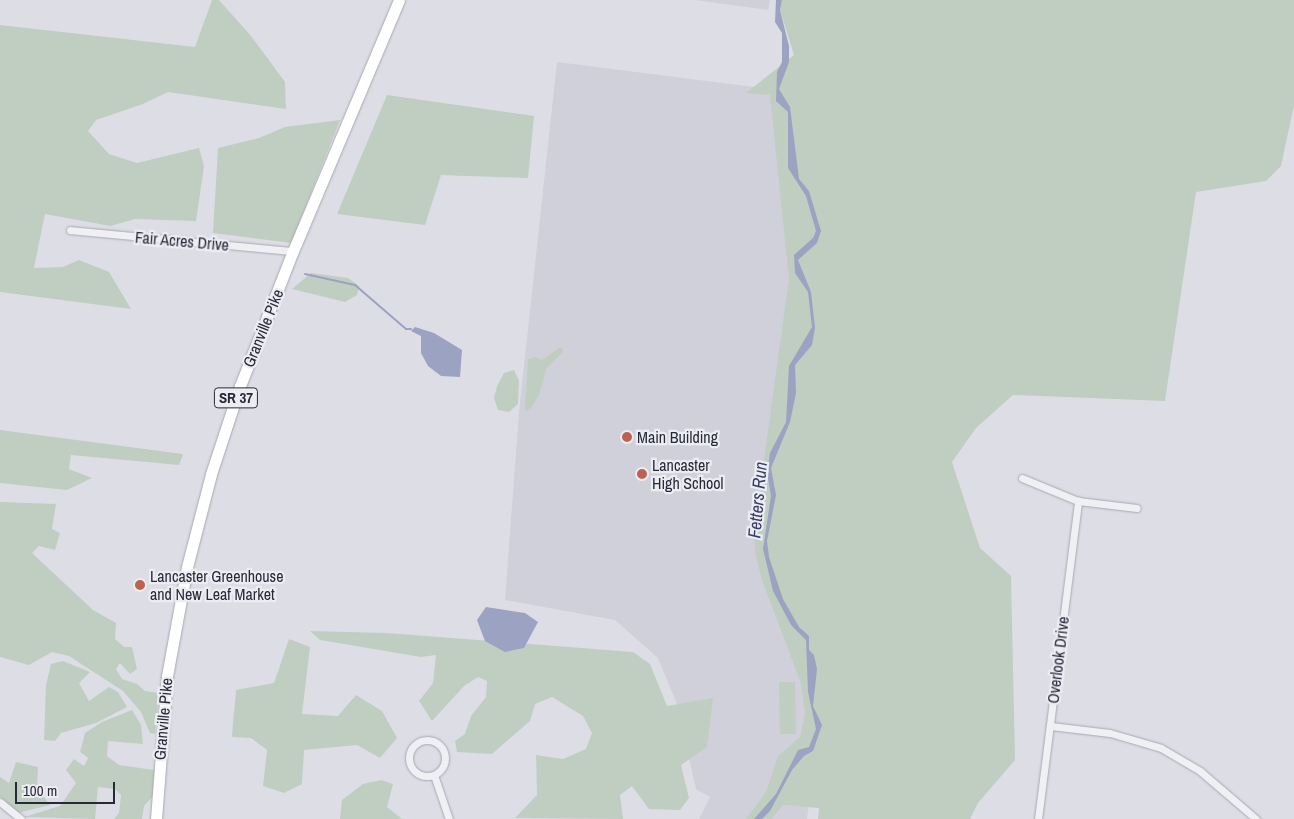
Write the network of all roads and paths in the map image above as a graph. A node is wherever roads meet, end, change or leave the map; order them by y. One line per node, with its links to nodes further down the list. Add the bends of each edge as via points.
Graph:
1 (399, 0): 3 (highway, Granville Pike / SR 37)
2 (70, 230): 3 (street, Fair Acres Drive)
3 (293, 252): 11 (highway, Granville Pike / SR 37, via 230,415 193,543 167,676)
4 (1022, 478): 5 (street)
5 (1078, 501): 6 (street); 7 (street, Overlook Drive)
6 (1137, 508)
7 (1051, 726): 13 (street, Overlook Drive); 14 (street, via 1110,733 1161,748 1200,771)
8 (434, 775): 8 (street, via 444,765 444,751 434,741 420,741 410,751 410,765 420,775); 12 (street)
9 (0, 802): 10 (street)
10 (21, 819)
11 (156, 819)
12 (449, 819)
13 (1038, 819)
14 (1256, 819)

